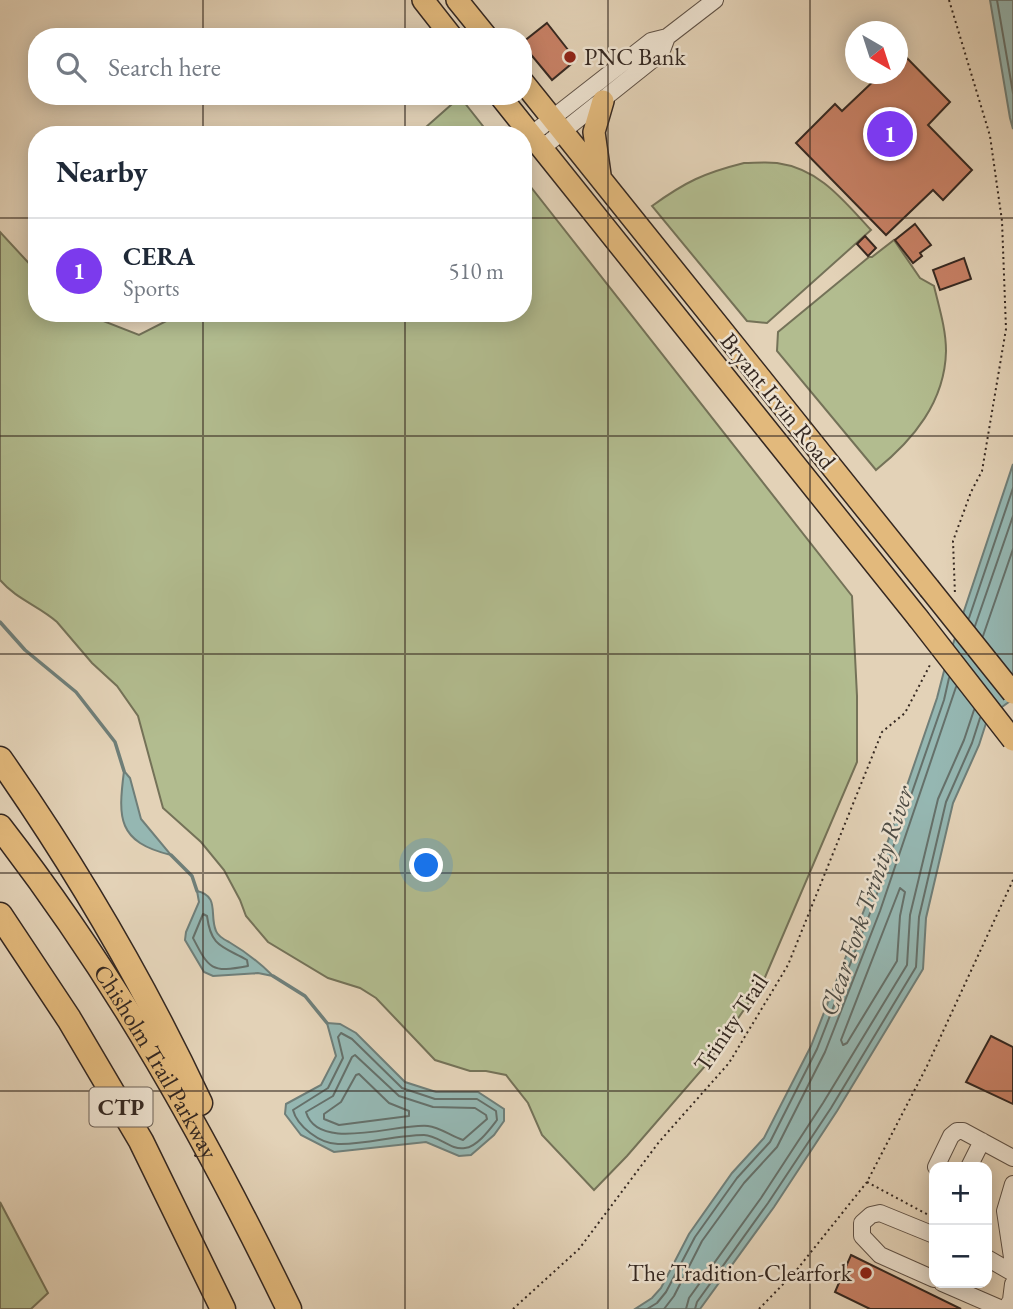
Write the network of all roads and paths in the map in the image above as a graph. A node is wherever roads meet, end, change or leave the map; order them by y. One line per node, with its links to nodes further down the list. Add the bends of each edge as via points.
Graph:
1 (423, 0): 5 (main road)
2 (457, 0): 6 (main road)
3 (715, 0): 7 (street)
4 (949, 0): 16 (path, via 990,136 1002,221 1006,329 982,471 953,541 956,593)
5 (445, 28)
6 (480, 28)
7 (667, 37): 9 (street, via 661,53); 11 (street, via 651,41)
8 (532, 93): 11 (main road, Bryant Irvin Road)
9 (603, 101): 11 (street); 15 (main road, via 594,132)
10 (507, 105): 12 (main road, Bryant Irvin Road)
11 (558, 125): 14 (street); 15 (main road, Bryant Irvin Road)
12 (525, 126)
13 (532, 135): 14 (main road, Bryant Irvin Road)
14 (537, 141): 19 (main road, Bryant Irvin Road, bridge)
15 (600, 177): 18 (main road, Bryant Irvin Road, bridge)
16 (951, 605)
17 (935, 656): 43 (path, Trinity Trail, via 905,713 883,733 788,965 729,1063 659,1142 579,1249)
18 (1013, 693)
19 (1013, 740)
20 (0, 759): 32 (highway, via 53,835 140,982 210,1123)
21 (0, 827): 32 (highway, Chisholm Trail Parkway / CTP, via 125,1005)
22 (1013, 880): 30 (path, via 927,1066)
23 (0, 915): 25 (highway, CTP)
24 (0, 936): 25 (highway)
25 (69, 1019): 41 (highway, CTP, via 141,1141)
26 (982, 1141): 27 (street); 28 (street, via 957,1131); 29 (street)
27 (1013, 1158)
28 (938, 1162)
29 (972, 1162)
30 (866, 1182): 33 (path); 44 (path)
31 (1013, 1184): 36 (street, via 1006,1211)
32 (239, 1205): 42 (highway, Chisholm Trail Parkway / CTP)
33 (929, 1215)
34 (929, 1233): 38 (street, via 880,1213 870,1214 862,1223 862,1236 880,1255)
35 (992, 1261): 37 (street)
36 (1013, 1264)
37 (1013, 1273)
38 (929, 1277)
39 (1013, 1284): 45 (street, via 1011,1300)
40 (954, 1288): 45 (street)
41 (223, 1309)
42 (289, 1309)
43 (513, 1309)
44 (759, 1309)
45 (1004, 1309)

